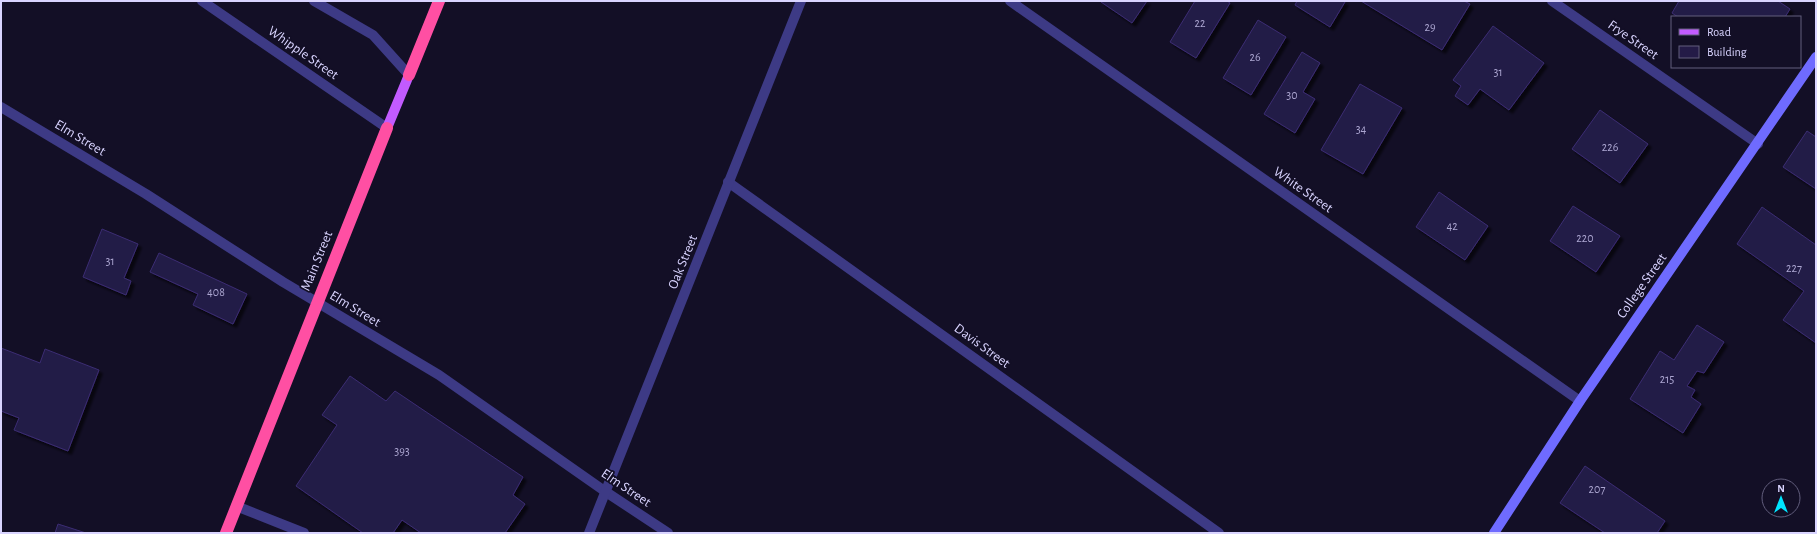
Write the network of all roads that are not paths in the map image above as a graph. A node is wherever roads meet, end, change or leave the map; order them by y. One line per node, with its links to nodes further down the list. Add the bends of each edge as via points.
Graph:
1 (202, 1): 10 (street, Whipple Street)
2 (314, 1): 8 (street, via 373,35)
3 (439, 1): 8 (highway, Main Street)
4 (801, 1): 12 (street, Oak Street)
5 (1010, 1): 14 (street, White Street)
6 (1552, 1): 11 (street, Frye Street)
7 (1816, 57): 11 (main road, College Street)
8 (409, 75): 10 (main road, Main Street)
9 (1, 107): 13 (street, Elm Street, via 146,194)
10 (387, 128): 13 (highway, Main Street)
11 (1758, 144): 14 (main road, College Street)
12 (728, 182): 15 (street, Oak Street); 21 (street, Davis Street)
13 (317, 302): 15 (street, Elm Street, via 439,375); 16 (highway, Main Street)
14 (1580, 401): 22 (main road, College Street)
15 (606, 492): 19 (street, Oak Street); 20 (street, Elm Street)
16 (236, 506): 17 (highway, Main Street); 18 (street)
17 (226, 533)
18 (304, 533)
19 (589, 533)
20 (668, 533)
21 (1219, 533)
22 (1494, 533)

